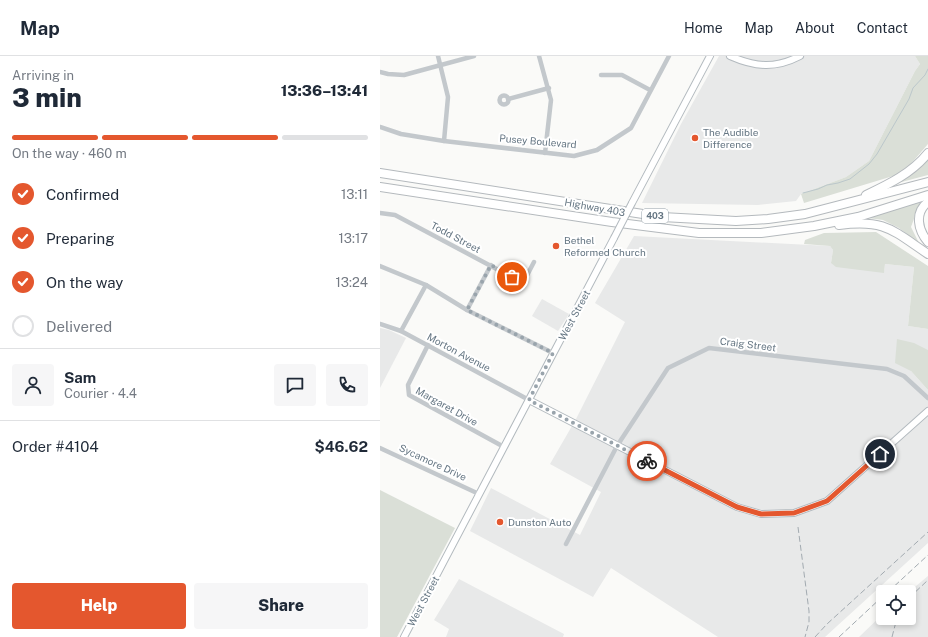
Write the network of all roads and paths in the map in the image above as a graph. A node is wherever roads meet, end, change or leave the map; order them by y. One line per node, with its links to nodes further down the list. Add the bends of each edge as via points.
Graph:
1 (438, 56): 8 (street)
2 (474, 56): 8 (street)
3 (539, 56): 11 (street)
4 (669, 56): 12 (street, Pusey Boulevard)
5 (710, 56): 36 (main road, West Street, bridge)
6 (730, 56): 7 (main road, via 766,66)
7 (800, 56)
8 (440, 65): 9 (street, via 404,75); 15 (street, via 448,97)
9 (380, 72)
10 (601, 75): 12 (street, via 622,75)
11 (548, 88): 13 (street); 16 (street, via 552,100)
12 (650, 90): 16 (street, Pusey Boulevard, via 632,128 597,150 574,156)
13 (508, 99)
14 (380, 127): 15 (street, Pusey Boulevard, via 401,134)
15 (444, 140): 16 (street, Pusey Boulevard)
16 (545, 153)
17 (928, 153): 23 (highway, via 910,171 894,182)
18 (380, 173): 23 (highway, Highway 403 / 403, via 662,217 736,221)
19 (928, 182): 23 (highway, Highway 403 / 403)
20 (380, 187): 25 (highway, Highway 403 / 403, via 699,233 761,233)
21 (928, 196): 25 (highway, Highway 403 / 403, via 858,217)
22 (928, 202): 26 (highway, via 921,209 918,218 920,231)
23 (824, 210)
24 (380, 213): 29 (street, Todd Street, via 394,215)
25 (814, 226): 27 (highway, via 877,224 899,233)
26 (928, 242)
27 (928, 254)
28 (534, 262): 29 (street, Todd Street, via 523,283)
29 (491, 265): 32 (street)
30 (380, 266): 31 (street)
31 (426, 285): 32 (street); 34 (street)
32 (467, 310): 36 (street)
33 (380, 324): 34 (street, Morton Avenue)
34 (401, 331): 35 (street, Morton Avenue)
35 (428, 345): 38 (street, Morton Avenue); 41 (street, Margaret Drive, via 408,385 409,395)
36 (553, 353): 38 (main road, West Street)
37 (928, 398): 40 (street, Craig Street, via 904,376 887,369 709,348 668,368)
38 (529, 400): 40 (main road); 41 (main road, West Street)
39 (928, 411): 40 (main road, via 827,501 794,513 761,514 737,507)
40 (617, 446): 44 (street, Craig Street)
41 (504, 447): 43 (main road, West Street)
42 (380, 448): 43 (street, Sycamore Drive)
43 (479, 494): 45 (main road, West Street)
44 (566, 544)
45 (404, 637)

